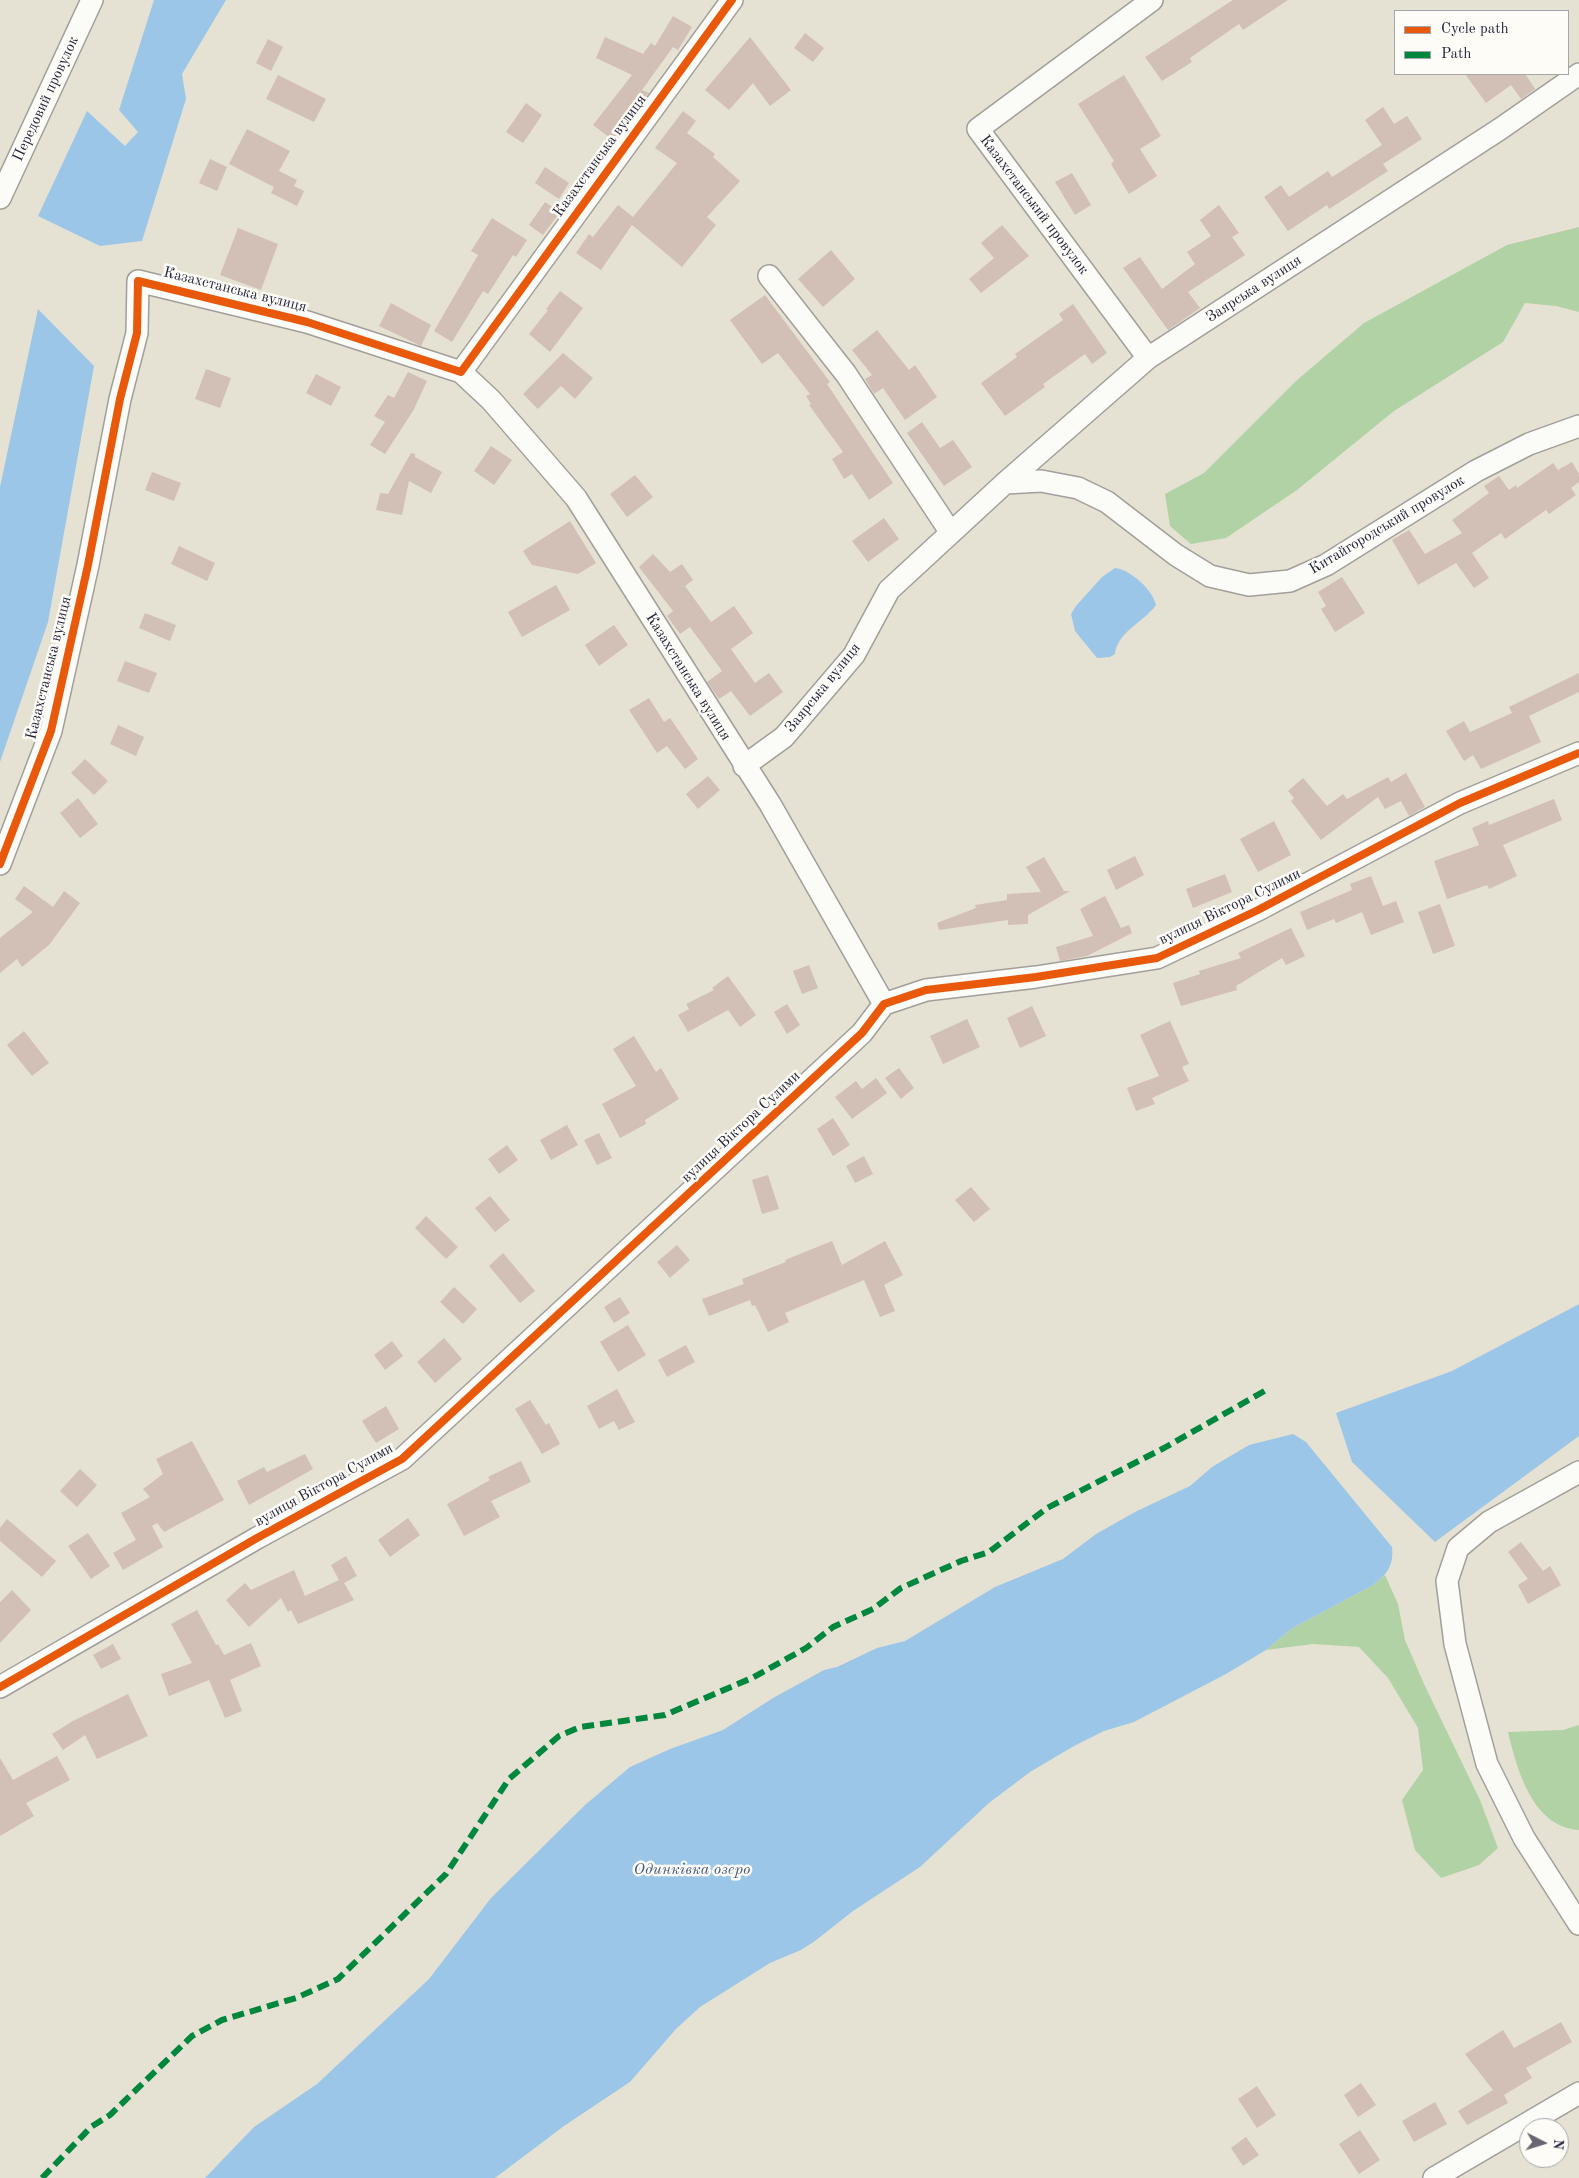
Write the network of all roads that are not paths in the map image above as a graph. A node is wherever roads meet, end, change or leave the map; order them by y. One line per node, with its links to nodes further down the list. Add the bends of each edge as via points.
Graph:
1 (92, 0): 5 (street, Передовий провулок)
2 (732, 0): 8 (street, Казахстанська вулиця)
3 (1152, 0): 7 (street, Казахстанський провулок, via 978,129)
4 (1579, 74): 7 (street, Заярська вулиця)
5 (0, 198)
6 (769, 276): 11 (street, via 846,374)
7 (1148, 358): 10 (street, Заярська вулиця)
8 (461, 372): 13 (street, Казахстанська вулиця, via 491,400 576,498); 14 (street, Казахстанська вулиця, via 307,322 138,281 137,333 120,399 51,731)
9 (1579, 426): 10 (street, Китайгородський провулок, via 1528,444 1476,471 1326,565 1290,581 1249,585 1210,576 1176,555 1107,502 1078,488 1041,481)
10 (1005, 483): 11 (street, Заярська вулиця)
11 (951, 533): 13 (street, Заярська вулиця, via 889,590 854,655 784,737)
12 (1579, 753): 15 (street, вулиця Віктора Сулими, via 1460,804 1258,910 1157,958 926,990)
13 (744, 766): 15 (street, Казахстанська вулиця, via 775,812)
14 (0, 864)
15 (884, 1004): 17 (street, вулиця Віктора Сулими, via 855,1040 402,1459 257,1538)
16 (1579, 1472): 18 (street, via 1489,1522 1458,1548 1446,1581 1455,1644 1487,1764 1524,1838)
17 (0, 1687)
18 (1579, 1924)
19 (1579, 2093): 20 (street)
20 (1434, 2178)

